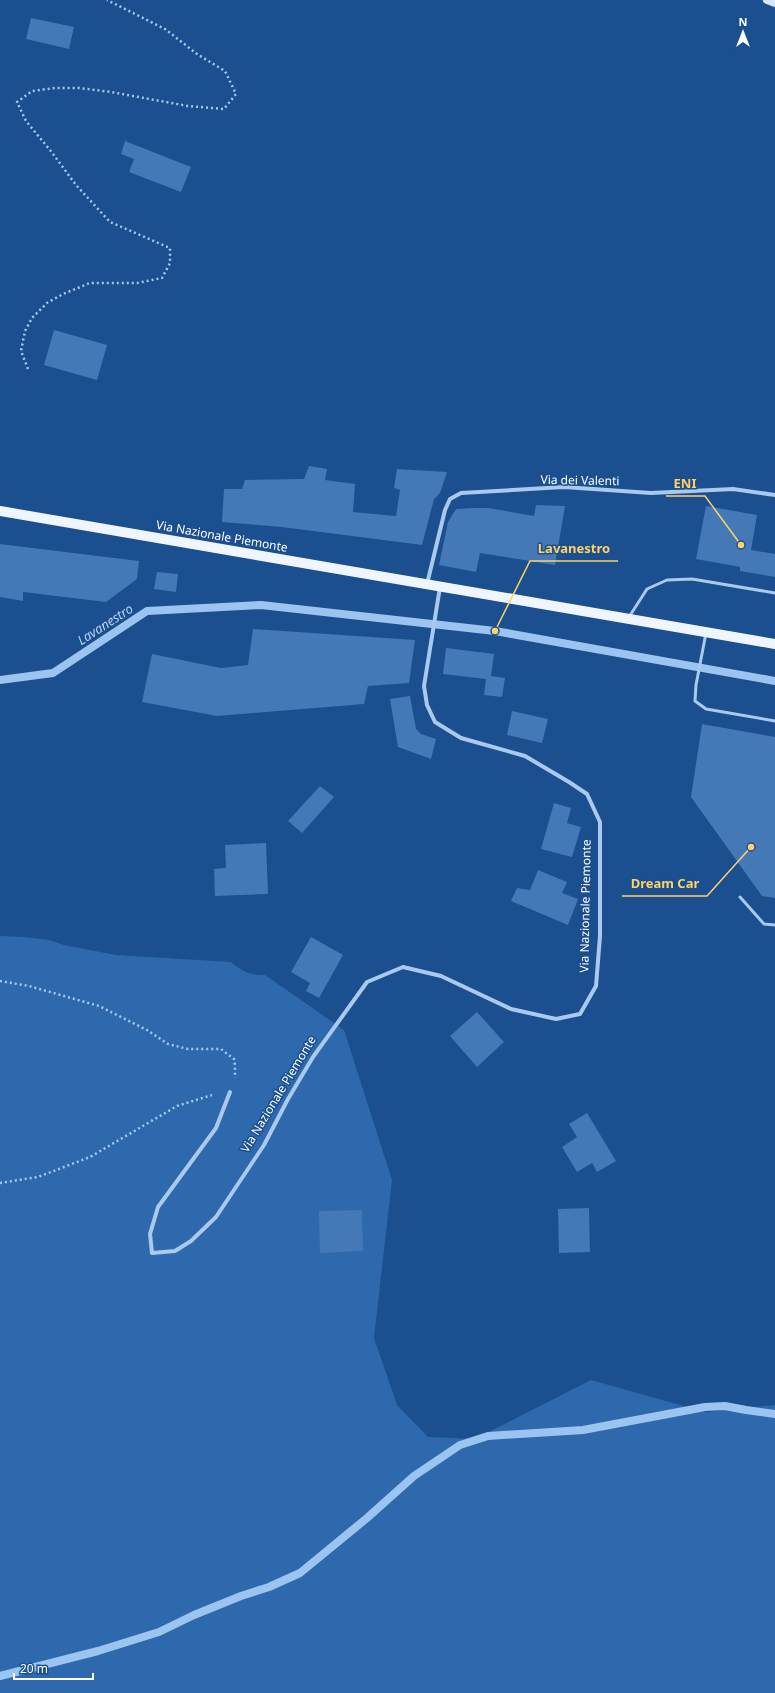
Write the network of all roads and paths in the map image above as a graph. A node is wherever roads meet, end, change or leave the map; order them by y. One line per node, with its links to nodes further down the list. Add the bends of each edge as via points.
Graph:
1 (107, 0): 4 (path, via 165,29 197,54 225,71 236,94 224,109 188,106 79,88 32,91 17,102 26,121 76,185 110,222 170,248 170,263 162,278 137,283 90,283 47,303 32,318 25,331 21,351)
2 (768, 0): 3 (main road)
3 (775, 3)
4 (28, 368)
5 (775, 495): 7 (street, Via dei Valenti, via 733,489 651,493 564,487 461,493 450,499 445,510)
6 (0, 511): 7 (main road, Via Nazionale Piemonte)
7 (427, 585): 8 (main road, Via Nazionale Piemonte)
8 (440, 587): 10 (main road, Via Nazionale Piemonte); 17 (street, Via Nazionale Piemonte, via 424,686 427,705 435,722 461,738 525,756 587,794 600,822 600,936 596,986 580,1014 556,1019 511,1009 441,976 403,967 367,982 313,1057 264,1145 216,1217 175,1251 152,1253 150,1234 158,1207 216,1128)
9 (775, 593): 10 (lane, via 692,579 667,580 647,589)
10 (628, 619): 11 (main road, Via Nazionale Piemonte)
11 (706, 632): 12 (main road, Via Nazionale Piemonte); 13 (lane, via 695,701 706,709)
12 (775, 644)
13 (775, 721)
14 (740, 897): 15 (lane, via 764,924)
15 (775, 925)
16 (0, 981): 17 (path, via 29,986 99,1006 147,1030 168,1044 188,1048 221,1049 234,1059 235,1077)
17 (230, 1092): 18 (path, via 177,1106 90,1157 38,1176)
18 (0, 1183)

